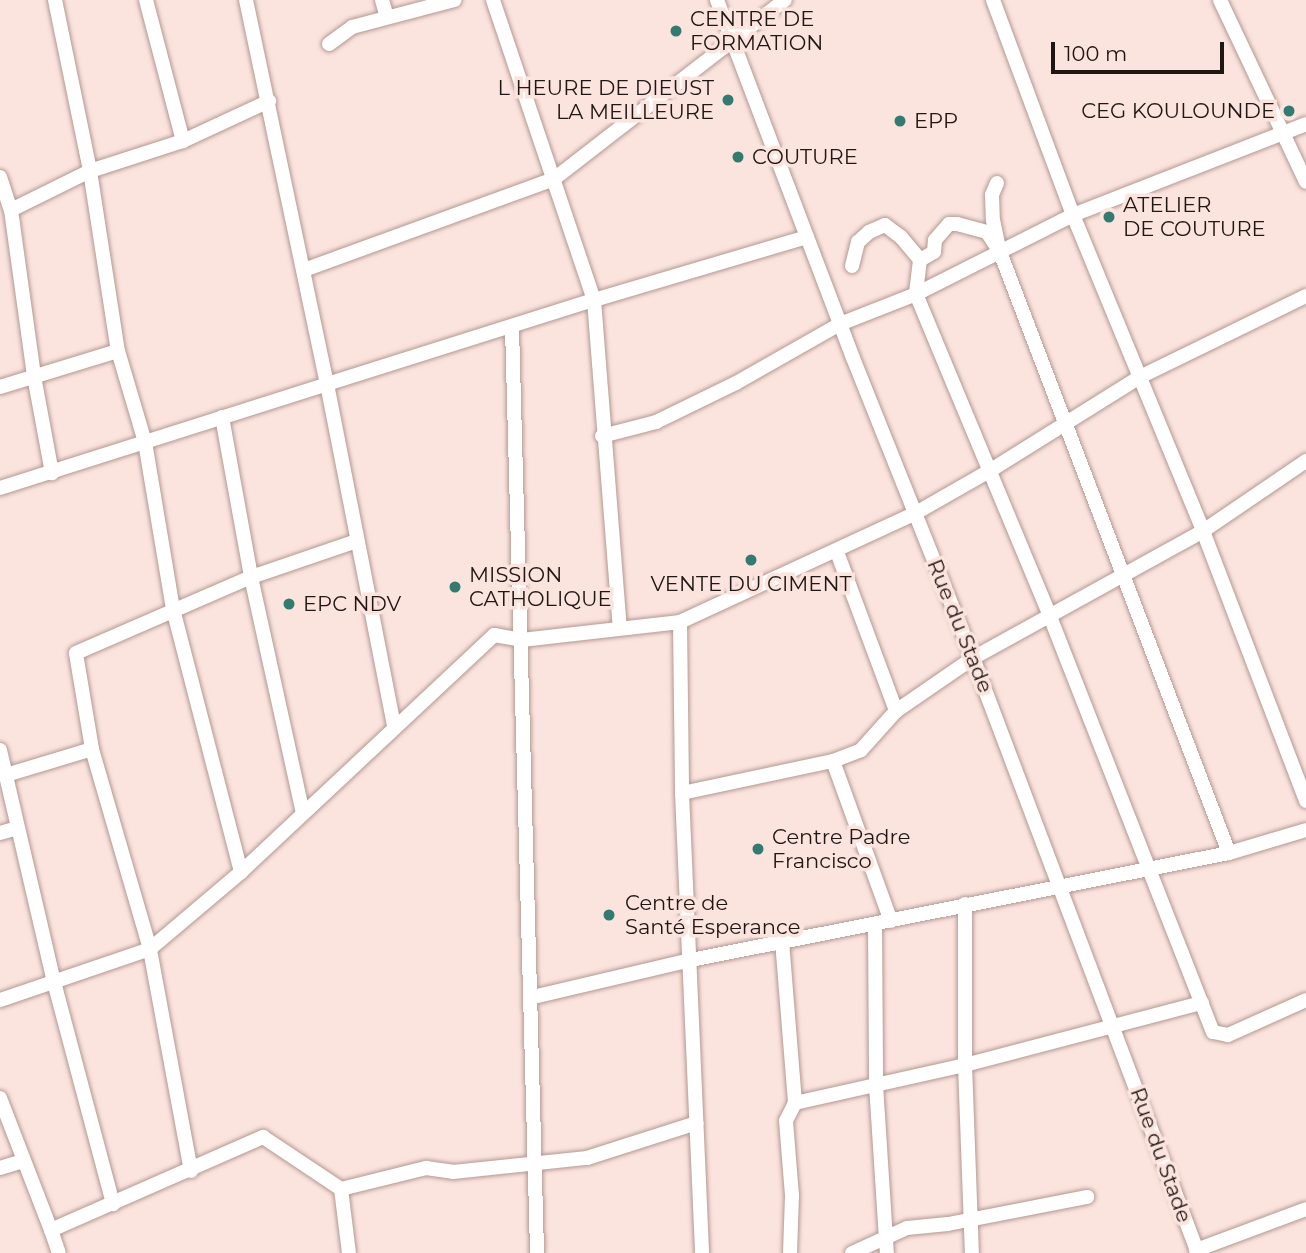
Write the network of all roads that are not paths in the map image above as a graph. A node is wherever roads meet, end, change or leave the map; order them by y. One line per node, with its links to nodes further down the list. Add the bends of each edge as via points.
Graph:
1 (55, 0): 18 (street)
2 (146, 0): 17 (street)
3 (246, 0): 14 (street)
4 (382, 0): 11 (street)
5 (454, 0): 11 (street)
6 (493, 0): 20 (street)
7 (717, 0): 12 (street, Rue du Stade)
8 (785, 0): 12 (street)
9 (993, 0): 24 (street)
10 (1220, 0): 16 (street)
11 (387, 17): 13 (street, via 344,31)
12 (732, 41): 20 (street); 25 (street, Rue du Stade)
13 (328, 44)
14 (269, 101): 17 (street); 29 (street)
15 (1306, 124): 16 (street)
16 (1284, 134): 21 (street); 24 (street)
17 (183, 141): 18 (street)
18 (90, 171): 23 (street); 35 (street)
19 (0, 177): 23 (street)
20 (554, 179): 29 (street); 32 (street)
21 (1306, 182)
22 (997, 183): 26 (street, via 992,195 993,220)
23 (10, 210): 36 (street)
24 (1073, 215): 26 (street); 37 (street)
25 (807, 237): 32 (street); 33 (street, Rue du Stade)
26 (1000, 252): 27 (street, via 986,232 957,223 948,224 935,240 934,252); 30 (street); 41 (street)
27 (920, 260): 28 (street, via 886,225 858,242); 30 (street)
28 (852, 266)
29 (304, 270): 38 (street)
30 (916, 294): 33 (street); 45 (street)
31 (1306, 296): 37 (street)
32 (594, 300): 34 (street); 42 (street)
33 (840, 324): 42 (street, via 656,422); 48 (street, Rue du Stade)
34 (512, 327): 38 (street); 58 (street)
35 (118, 351): 36 (street); 43 (street)
36 (34, 376): 39 (street); 46 (street)
37 (1140, 377): 41 (street); 49 (street)
38 (327, 384): 40 (street); 50 (street)
39 (0, 387)
40 (222, 417): 43 (street); 53 (street)
41 (1066, 423): 45 (street); 52 (street)
42 (602, 436): 57 (street)
43 (145, 442): 46 (street); 54 (street)
44 (1306, 461): 49 (street)
45 (991, 470): 48 (street); 55 (street)
46 (52, 473): 47 (street)
47 (0, 488)
48 (914, 514): 51 (street); 59 (street, Rue du Stade)
49 (1203, 531): 52 (street); 67 (street)
50 (357, 541): 53 (street); 61 (street)
51 (837, 552): 56 (street); 60 (street)
52 (1122, 573): 55 (street); 72 (street)
53 (251, 577): 54 (street); 68 (street)
54 (173, 609): 62 (street, via 76,653); 74 (street)
55 (1049, 614): 59 (street); 73 (street)
56 (680, 622): 57 (street); 66 (street)
57 (620, 628): 58 (street)
58 (522, 640): 61 (street, via 494,635); 83 (street)
59 (974, 658): 60 (street); 75 (street, Rue du Stade)
60 (895, 711): 64 (street, via 861,750)
61 (394, 726): 68 (street)
62 (92, 749): 65 (street); 80 (street)
63 (0, 750): 65 (street)
64 (833, 761): 66 (street); 77 (street)
65 (6, 775): 69 (street)
66 (682, 793): 81 (street)
67 (1306, 801)
68 (303, 813): 74 (street)
69 (17, 828): 71 (street); 82 (street)
70 (1306, 830): 72 (street)
71 (0, 833)
72 (1229, 853): 73 (street)
73 (1149, 867): 75 (street); 86 (street)
74 (241, 872): 80 (street)
75 (1060, 886): 76 (street); 87 (street, Rue du Stade)
76 (965, 904): 77 (street); 88 (street)
77 (891, 921): 78 (street)
78 (876, 925): 79 (street); 89 (street)
79 (782, 942): 81 (street); 91 (street)
80 (150, 949): 82 (street); 96 (street)
81 (691, 960): 83 (street); 92 (street)
82 (54, 982): 84 (street); 99 (street)
83 (533, 997): 94 (street)
84 (0, 1000)
85 (1306, 1000): 86 (street, via 1220,1036 1213,1032)
86 (1202, 1003): 87 (street)
87 (1113, 1026): 88 (street); 104 (street, Rue du Stade)
88 (965, 1065): 89 (street); 101 (street)
89 (876, 1085): 91 (street); 103 (street)
90 (0, 1098): 93 (street)
91 (795, 1103): 109 (street, via 786,1121 792,1196)
92 (697, 1123): 94 (street, via 587,1158); 108 (street)
93 (23, 1161): 95 (street); 102 (street)
94 (534, 1163): 97 (street, via 453,1172 426,1167); 107 (street)
95 (0, 1168)
96 (191, 1171): 97 (street, via 263,1137); 99 (street)
97 (341, 1189): 106 (street)
98 (1087, 1197): 101 (street)
99 (113, 1204): 102 (street)
100 (1306, 1209): 104 (street)
101 (972, 1219): 103 (street, via 907,1228); 112 (street)
102 (51, 1230): 105 (street)
103 (887, 1237): 110 (street); 111 (street)
104 (1197, 1251)
105 (59, 1253)
106 (349, 1253)
107 (537, 1253)
108 (702, 1253)
109 (790, 1253)
110 (852, 1253)
111 (887, 1253)
112 (972, 1253)

